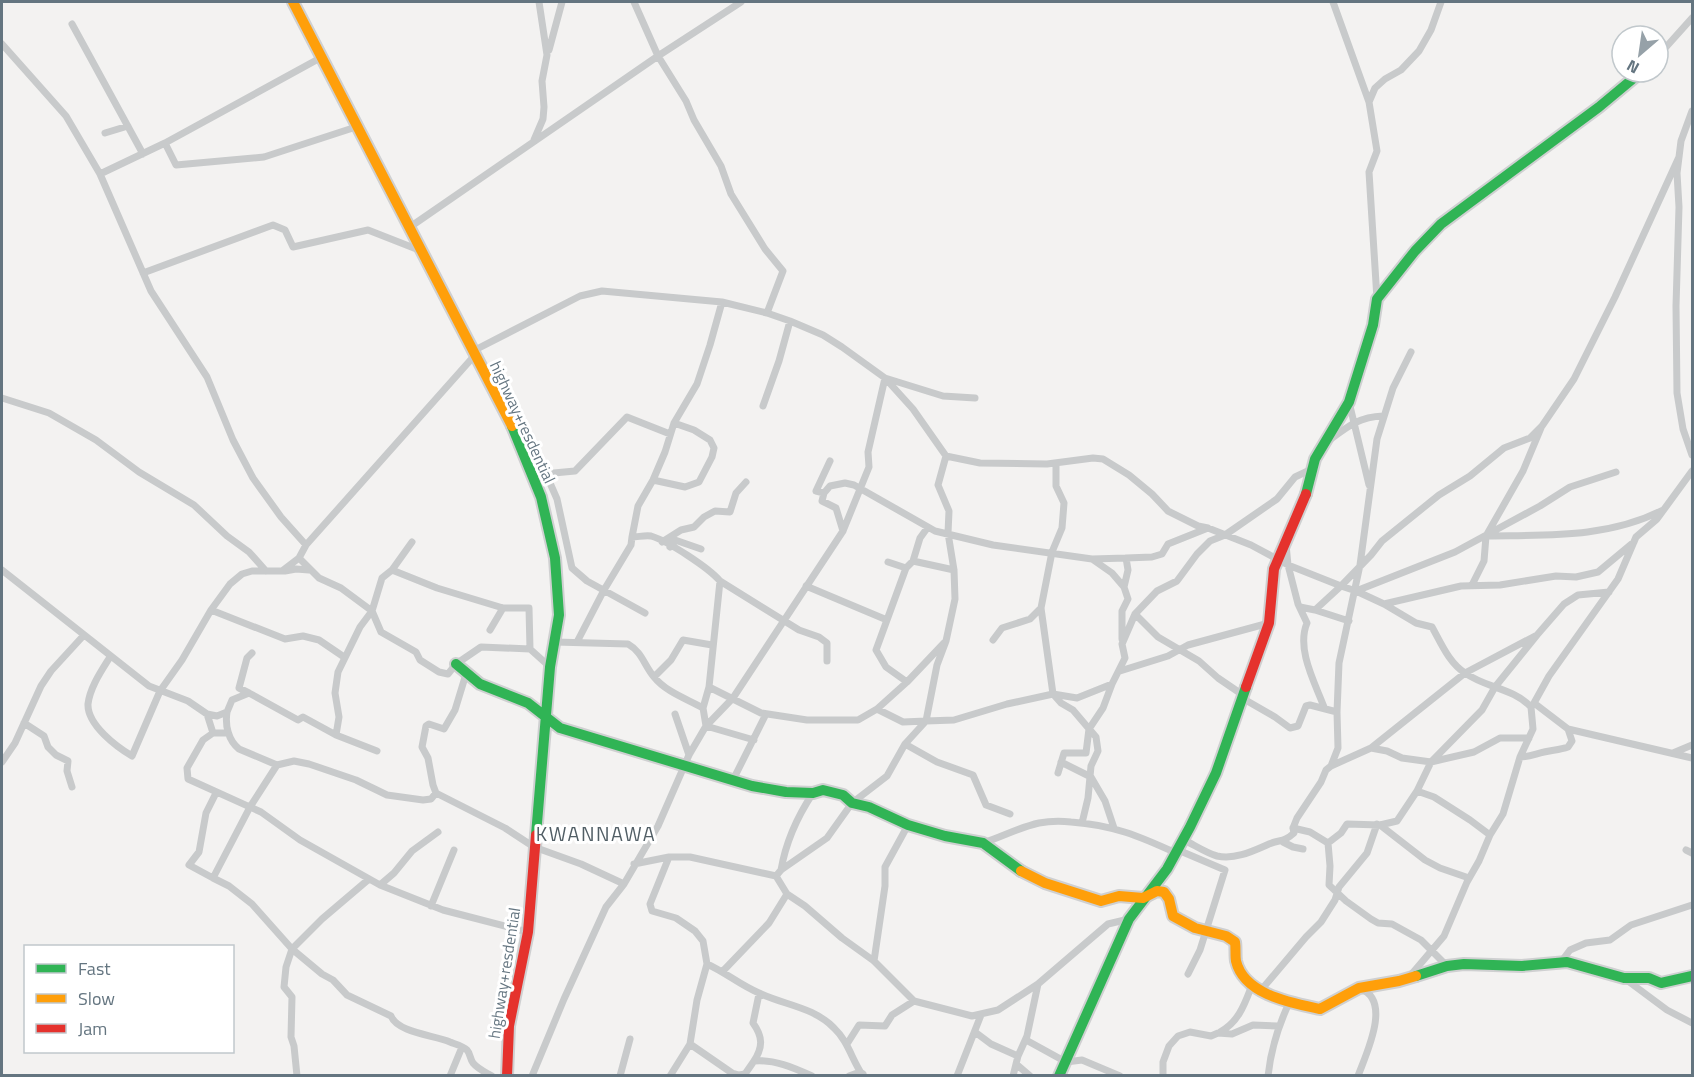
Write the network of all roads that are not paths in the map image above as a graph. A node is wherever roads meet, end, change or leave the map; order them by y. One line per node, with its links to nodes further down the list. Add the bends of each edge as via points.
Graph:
1 (293, 2): 14 (main road, highway+resdential)
2 (539, 2): 12 (street)
3 (562, 2): 12 (street)
4 (634, 2): 13 (street)
5 (741, 2): 13 (street)
6 (1333, 2): 16 (street)
7 (1441, 2): 16 (street, via 1419,51 1376,88)
8 (1692, 18): 10 (street)
9 (72, 24): 18 (street)
10 (1670, 43)
11 (2, 44): 25 (street, via 66,116)
12 (547, 55): 21 (street, via 542,81 543,119)
13 (658, 56): 21 (street); 31 (street, via 721,166 731,194 783,271)
14 (322, 57): 19 (main road, highway+resdential); 22 (street)
15 (1627, 84): 29 (main road, via 1441,224)
16 (1369, 102): 29 (street, via 1377,151 1370,172)
17 (1692, 111): 24 (street)
18 (128, 126): 20 (street); 23 (street)
19 (358, 126): 22 (street, via 264,157 176,165); 26 (main road, highway+resdential)
20 (105, 133)
21 (533, 142): 26 (street)
22 (165, 143): 23 (street)
23 (143, 154): 25 (street)
24 (1679, 157): 43 (street, via 1574,379); 46 (street, via 1677,393)
25 (100, 174): 28 (street)
26 (410, 227): 27 (main road, highway+resdential)
27 (419, 250): 28 (street, via 368,230 293,247 285,230 273,225); 34 (main road, highway+resdential)
28 (143, 273): 70 (street, via 207,376 232,440 253,478)
29 (1377, 299): 38 (main road)
30 (722, 303): 31 (street); 34 (street, via 602,291 580,296); 41 (street, via 697,384)
31 (768, 313): 32 (street)
32 (790, 321): 35 (street, via 823,335); 39 (street)
33 (1411, 352): 40 (street)
34 (474, 353): 53 (main road, highway+resdential); 70 (street)
35 (885, 378): 37 (street, via 944,396); 47 (street); 56 (street, via 868,452 870,466)
36 (2, 398): 86 (street, via 49,413 96,440 194,505)
37 (975, 399)
38 (1349, 402): 42 (street); 45 (main road)
39 (763, 406)
40 (1383, 416): 42 (street); 57 (street)
41 (674, 423): 44 (street); 54 (street, via 710,440 714,448 712,457 699,482 685,487)
42 (1353, 423): 45 (street); 57 (street)
43 (1542, 426): 65 (street, via 1523,471); 80 (street, via 1530,438 1504,448 1439,495 1382,541)
44 (670, 434): 53 (street, via 627,417 575,471); 54 (street)
45 (1326, 442): 50 (main road)
46 (1692, 455)
47 (946, 456): 49 (street, via 980,463); 63 (street, via 938,485 950,511)
48 (830, 461): 58 (street, via 816,491)
49 (1056, 464): 61 (street, via 1103,459 1129,475 1168,511); 73 (street, via 1056,486 1065,503 1062,528)
50 (1312, 469): 64 (street, via 1295,477 1277,499); 79 (main road, via 1286,542)
51 (1692, 471): 59 (street)
52 (1616, 472): 65 (street, via 1570,487)
53 (538, 475): 93 (street, via 550,483 557,499 572,568); 114 (main road, highway+resdential, via 555,558 559,615)
54 (653, 480): 66 (street, via 638,506)
55 (746, 482): 68 (street, via 736,493 730,512 715,511 694,527)
56 (860, 489): 58 (street, via 845,483 830,486); 60 (street); 62 (street)
57 (1370, 489): 80 (street)
58 (824, 493): 62 (street, via 822,501 836,508)
59 (1665, 509): 65 (street, via 1603,531); 69 (street)
60 (928, 527): 63 (street); 77 (street, via 920,538)
61 (1208, 528): 64 (street); 75 (street, via 1168,544 1162,554)
62 (843, 531): 90 (street)
63 (948, 533): 73 (street, via 993,545); 85 (street)
64 (1225, 535): 79 (street); 104 (street, via 1210,541 1177,581 1157,591)
65 (1486, 536): 89 (street, via 1484,561); 94 (street)
66 (632, 537): 68 (street, via 648,536); 93 (street, via 631,546)
67 (412, 542): 84 (street)
68 (662, 542): 71 (street)
69 (1634, 542): 89 (street, via 1598,572); 95 (street, via 1625,568)
70 (306, 545): 74 (street)
71 (670, 547): 72 (street, via 675,540); 88 (street, via 697,562)
72 (701, 549)
73 (1052, 552): 76 (street); 99 (street)
74 (299, 558): 83 (street); 87 (street)
75 (1126, 558): 76 (street); 92 (street)
76 (1092, 559): 92 (street)
77 (914, 561): 81 (street); 85 (street)
78 (888, 562): 81 (street)
79 (1283, 562): 91 (street); 97 (street); 108 (main road, via 1274,569)
80 (1360, 565): 91 (street); 94 (street)
81 (906, 568): 106 (street)
82 (2, 570): 110 (street)
83 (309, 570): 87 (street); 101 (street)
84 (392, 570): 98 (street); 101 (street, via 382,578)
85 (954, 570): 113 (street, via 955,599)
86 (266, 571): 87 (street); 100 (street, via 242,574)
87 (282, 571)
88 (720, 582): 105 (street); 117 (street)
89 (1472, 585): 96 (street)
90 (806, 586): 105 (street); 106 (street)
91 (1341, 586): 94 (street); 102 (street)
92 (1124, 587): 116 (street, via 1128,599 1122,611)
93 (604, 590): 103 (street); 115 (street)
94 (1356, 591): 96 (street); 107 (street)
95 (1609, 592): 111 (street, via 1578,595 1564,604); 139 (street)
96 (1384, 604): 127 (street, via 1416,623 1432,627 1452,661)
97 (1300, 607): 102 (street); 140 (street, via 1307,623 1302,640)
98 (503, 608): 109 (street); 118 (street, via 529,608)
99 (1041, 608): 112 (street, via 1030,620 1002,628); 136 (street)
100 (211, 610): 122 (street, via 285,639 303,636 319,640); 134 (street)
101 (372, 610): 122 (street); 124 (street, via 381,632 416,652 420,660 448,674)
102 (1315, 610): 107 (street)
103 (645, 613)
104 (1135, 614): 116 (street); 119 (street, via 1158,637)
105 (783, 620): 123 (street, via 827,643); 137 (street)
106 (887, 620): 130 (street, via 876,650 886,667)
107 (1349, 621): 144 (street, via 1339,663)
108 (1269, 623): 119 (street, via 1188,645); 138 (main road)
109 (490, 630)
110 (84, 635): 121 (street); 150 (street, via 51,671)
111 (1538, 635): 127 (street); 133 (street)
112 (993, 640)
113 (946, 641): 130 (street); 149 (street)
114 (555, 642): 115 (street); 125 (main road, highway+resdential)
115 (577, 642): 129 (street, via 628,644 638,649)
116 (1122, 644): 126 (street, via 1125,658)
117 (712, 645): 129 (street, via 683,640); 132 (street)
118 (530, 649): 124 (street, via 481,647); 125 (street)
119 (1180, 651): 126 (street); 138 (street, via 1199,661)
120 (252, 653): 135 (street, via 239,688)
121 (110, 657): 134 (street); 134 (street, via 92,689 88,705 107,738 132,756)
122 (344, 657): 156 (street, via 335,693 339,717)
123 (827, 661)
124 (456, 664): 128 (main road)
125 (550, 667): 148 (main road, highway+resdential)
126 (1120, 671): 131 (street)
127 (1465, 673): 133 (street); 161 (street)
128 (466, 674): 148 (main road, via 480,684 528,703); 177 (street, via 444,729 426,726 422,747)
129 (654, 677): 141 (street)
130 (907, 682): 142 (street)
131 (1112, 684): 136 (street, via 1077,698); 152 (street)
132 (709, 687): 137 (street); 141 (street)
133 (1495, 687): 139 (street); 169 (street, via 1482,710)
134 (160, 691): 145 (street, via 188,701)
135 (249, 693): 143 (street, via 232,700); 156 (street, via 298,720 303,717)
136 (1053, 694): 149 (street, via 954,720); 152 (street)
137 (733, 698): 147 (street); 151 (street)
138 (1242, 698): 140 (street, via 1290,728 1298,726 1306,706); 190 (main road, via 1210,786)
139 (1532, 705): 153 (street); 157 (street, via 1533,729)
140 (1324, 707): 144 (street)
141 (703, 708): 151 (street)
142 (877, 709): 147 (street, via 858,720); 149 (street, via 903,722)
143 (227, 712): 145 (street); 155 (street)
144 (1337, 712): 171 (street, via 1338,748)
145 (207, 714): 154 (street)
146 (675, 714): 166 (street)
147 (766, 714): 158 (street)
148 (545, 717): 166 (main road, via 560,728); 194 (main road, highway+resdential)
149 (926, 721): 159 (street)
150 (24, 723): 167 (street); 175 (street, via 44,736 56,755 68,761)
151 (706, 726): 158 (street); 166 (street)
152 (1089, 729): 168 (street, via 1086,753 1064,753); 173 (street, via 1096,737 1098,750)
153 (1568, 729): 163 (street); 164 (street, via 1572,741 1568,747)
154 (213, 733): 155 (street); 179 (street, via 203,740 187,768 188,779)
155 (228, 733): 170 (street, via 239,749)
156 (336, 735): 162 (street)
157 (1529, 738): 164 (street); 169 (street, via 1500,738 1474,752)
158 (754, 740): 174 (street)
159 (905, 744): 180 (street, via 887,776); 182 (street, via 937,762 974,775 987,805)
160 (1692, 745): 163 (street)
161 (1371, 748): 169 (street); 171 (street)
162 (377, 751)
163 (1673, 753): 165 (street)
164 (1520, 757): 189 (street, via 1503,814)
165 (1692, 758)
166 (687, 760): 174 (main road); 199 (street, via 658,826)
167 (2, 762)
168 (1061, 762): 172 (street); 173 (street)
169 (1431, 762): 176 (street)
170 (277, 765): 177 (street, via 294,761 309,765 396,797 423,800); 181 (street)
171 (1331, 766): 187 (street)
172 (1058, 773)
173 (1091, 777): 183 (street); 186 (street)
174 (733, 780): 178 (main road, via 786,792)
175 (72, 787)
176 (1417, 791): 185 (street, via 1397,821); 189 (street, via 1434,797)
177 (436, 793): 194 (street, via 505,828)
178 (813, 793): 180 (main road, via 823,790 843,795); 200 (street, via 799,815)
179 (216, 794): 181 (street); 201 (street, via 206,813 199,852 189,865)
180 (852, 803): 184 (main road); 200 (street, via 827,838)
181 (250, 807): 201 (street); 203 (street)
182 (1010, 814)
183 (1082, 823): 186 (street); 192 (street, via 1041,822)
184 (908, 825): 192 (main road); 216 (street, via 885,867)
185 (1379, 825): 193 (street, via 1347,824); 202 (street, via 1425,860); 206 (street, via 1364,859 1349,873)
186 (1114, 828): 197 (street)
187 (1293, 828): 191 (street, via 1294,833); 193 (street, via 1310,832)
188 (438, 832): 205 (street, via 412,851)
189 (1490, 835): 202 (street)
190 (1182, 839): 191 (street, via 1217,856 1234,856); 197 (main road)
191 (1283, 842): 195 (street)
192 (983, 843): 208 (main road, via 1022,872 1045,883 1101,901 1118,896)
193 (1328, 843): 206 (street, via 1329,885)
194 (534, 848): 204 (street); 213 (main road, highway+resdential)
195 (1303, 849)
196 (454, 850): 210 (street)
197 (1177, 851): 208 (main road); 212 (street, via 1225,870)
198 (669, 857): 199 (street); 200 (street, via 690,857); 217 (street, via 650,904 652,911 676,918 695,932 703,941)
199 (634, 864): 204 (street)
200 (778, 873): 207 (street)
201 (213, 878): 214 (street, via 252,904)
202 (1469, 878): 215 (street, via 1444,936)
203 (369, 879): 205 (street); 214 (street)
204 (624, 884): 251 (street, via 606,907)
205 (380, 885): 210 (street)
206 (1337, 893): 215 (street, via 1371,920 1392,924); 226 (street, via 1322,922)
207 (787, 894): 216 (street); 220 (street, via 769,923)
208 (1144, 898): 211 (main road); 212 (main road, via 1163,891 1173,916)
209 (1692, 905): 218 (street, via 1631,925 1610,940 1570,950)
210 (431, 906): 213 (street)
211 (1128, 919): 225 (street, via 1108,924); 243 (main road)
212 (1205, 931): 221 (street); 226 (main road, via 1235,942 1239,969)
213 (528, 932): 250 (main road, highway+resdential, via 509,1026)
214 (292, 949): 240 (street, via 347,995 391,1016 393,1022); 247 (street, via 285,987 292,997 291,1037)
215 (1432, 951): 219 (street); 223 (street)
216 (874, 961): 229 (street)
217 (706, 963): 220 (street); 238 (street)
218 (1561, 963): 219 (main road); 224 (main road)
219 (1447, 966): 223 (main road)
220 (723, 971): 228 (street)
221 (1188, 974)
222 (1692, 976): 224 (main road, via 1661,982)
223 (1409, 977): 227 (main road)
224 (1624, 978): 232 (street)
225 (1038, 984): 231 (street, via 998,1010); 237 (street)
226 (1257, 987): 230 (main road); 235 (street, via 1229,1027)
227 (1359, 988): 230 (main road, via 1320,1009); 262 (street, via 1373,999 1377,1016)
228 (759, 994): 239 (street, via 818,1016 835,1028); 242 (street, via 753,1023 762,1038)
229 (914, 1001): 231 (street); 239 (street, via 892,1015 885,1026 859,1025)
230 (1290, 1001): 233 (street)
231 (981, 1015): 234 (street)
232 (1692, 1023)
233 (1278, 1026): 235 (street, via 1253,1025 1232,1034); 261 (street)
234 (975, 1032): 241 (street); 255 (street)
235 (1218, 1033): 260 (street, via 1211,1036 1190,1032 1178,1036 1162,1062)
236 (630, 1039): 252 (street)
237 (1026, 1040): 241 (street); 243 (street)
238 (690, 1044): 242 (street, via 739,1075 745,1074); 253 (street)
239 (847, 1044): 245 (street)
240 (462, 1047): 248 (street); 249 (street, via 472,1062)
241 (1018, 1056): 244 (street)
242 (754, 1062): 246 (street, via 767,1061)
243 (1066, 1062): 258 (main road); 259 (street, via 1082,1060)
244 (1016, 1064): 256 (street); 257 (street)
245 (863, 1074): 254 (street)
246 (812, 1075)
247 (297, 1076)
248 (450, 1076)
249 (492, 1076)
250 (507, 1076)
251 (532, 1076)
252 (620, 1076)
253 (670, 1076)
254 (849, 1076)
255 (957, 1076)
256 (1013, 1076)
257 (1030, 1076)
258 (1059, 1076)
259 (1120, 1076)
260 (1163, 1076)
261 (1268, 1076)
262 (1358, 1076)

